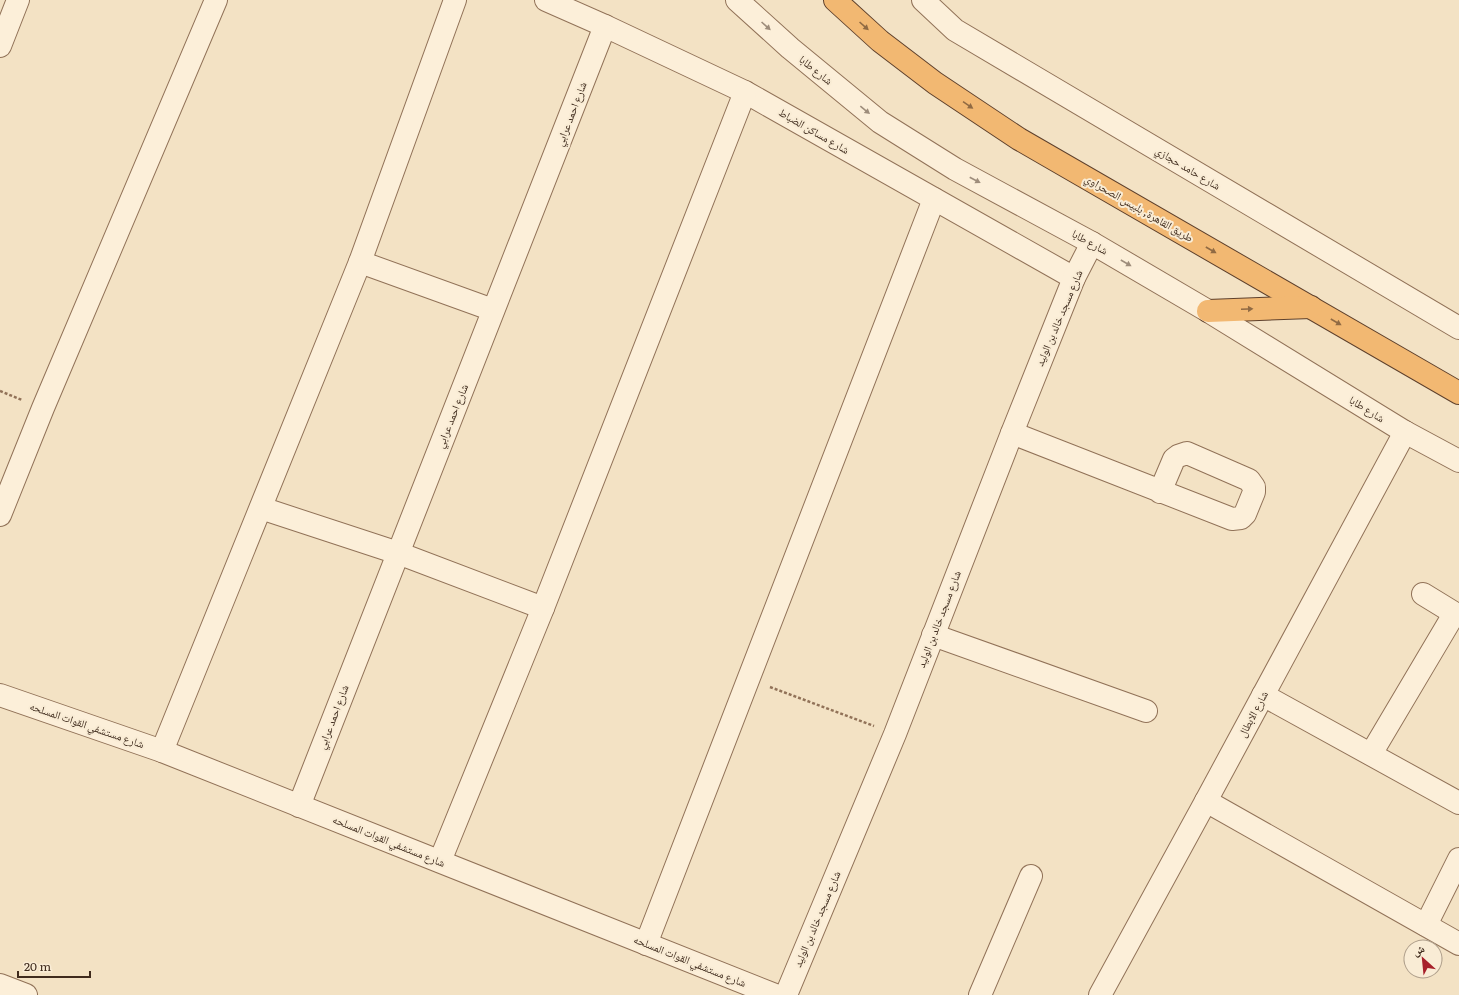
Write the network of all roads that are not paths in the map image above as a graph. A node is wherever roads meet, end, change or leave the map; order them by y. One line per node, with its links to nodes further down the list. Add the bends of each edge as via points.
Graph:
1 (18, 0): 9 (street)
2 (216, 0): 25 (street)
3 (455, 0): 13 (street)
4 (546, 0): 8 (street, شارع مساكن الضباط)
5 (737, 0): 12 (street, شارع طابا, one-way to 12, via 790,48 880,122 955,169)
6 (835, 0): 15 (highway, طريق القاهرة, بلبيس الصحراوي, one-way to 15, via 880,41 936,83 1019,139)
7 (923, 0): 18 (street, شارع حامد حجازي, via 955,30)
8 (605, 26): 10 (street, شارع مساكن الضباط); 16 (street, شارع احمد عرابي)
9 (0, 46)
10 (745, 92): 11 (street, شارع مساكن الضباط); 28 (street)
11 (934, 199): 14 (street, شارع مساكن الضباط); 43 (street)
12 (1092, 243): 14 (street, شارع مسجد خالد بن الوليد); 17 (street, شارع طابا, one-way to 17)
13 (360, 262): 16 (street); 24 (street)
14 (1074, 278): 21 (street, شارع مسجد خالد بن الوليد)
15 (1310, 307): 17 (highway, one-way to 15); 19 (highway, طريق القاهرة, بلبيس الصحراوي, one-way to 19)
16 (493, 310): 26 (street, شارع احمد عرابي)
17 (1208, 311): 20 (street, شارع طابا)
18 (1459, 328)
19 (1459, 393)
20 (1405, 432): 22 (street, شارع طابا); 32 (street, شارع الابطال)
21 (1012, 433): 23 (street); 30 (street, شارع مسجد خالد بن الوليد)
22 (1459, 461)
23 (1160, 492)
24 (261, 508): 26 (street); 34 (street)
25 (0, 515)
26 (398, 553): 28 (street); 38 (street, شارع احمد عرابي)
27 (1423, 594): 29 (street)
28 (543, 608): 40 (street)
29 (1457, 615): 35 (street)
30 (933, 636): 33 (street); 48 (street, شارع مسجد خالد بن الوليد)
31 (0, 695): 34 (street, شارع مستشفي القوات المسلحه)
32 (1263, 695): 35 (street); 36 (street, شارع الابطال)
33 (1146, 711)
34 (162, 751): 38 (street, شارع مستشفي القوات المسلحه)
35 (1370, 754): 37 (street)
36 (1206, 801): 42 (street); 50 (street, شارع الابطال)
37 (1459, 803)
38 (299, 806): 40 (street, شارع مستشفي القوات المسلحه)
39 (1459, 859): 42 (street)
40 (440, 861): 43 (street, شارع مستشفي القوات المسلحه)
41 (1031, 876): 49 (street)
42 (1426, 925): 44 (street)
43 (646, 944): 47 (street, شارع مستشفي القوات المسلحه)
44 (1459, 944)
45 (0, 985): 46 (street)
46 (26, 995)
47 (775, 995)
48 (786, 995)
49 (980, 995)
50 (1100, 995)

